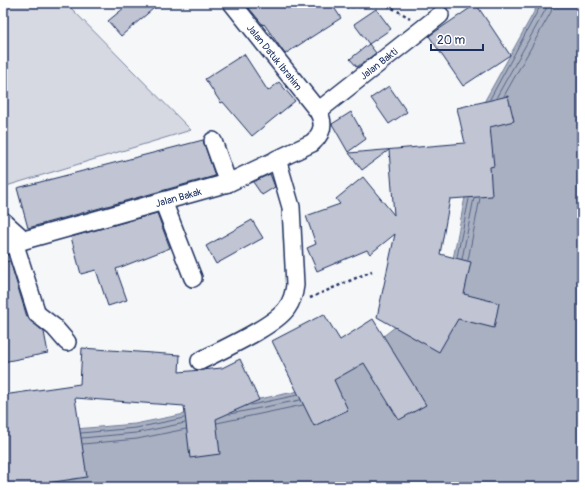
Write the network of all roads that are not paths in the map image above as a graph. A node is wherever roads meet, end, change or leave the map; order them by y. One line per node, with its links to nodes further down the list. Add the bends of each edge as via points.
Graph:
1 (232, 3): 3 (street, Jalan Datuk Ibrahim)
2 (440, 15): 3 (street, Jalan Bakti)
3 (318, 111): 5 (street, Jalan Bakak, via 323,126 319,137 312,143)
4 (213, 141): 6 (street)
5 (276, 159): 6 (street, Jalan Bakak); 12 (street, via 291,207 295,285 293,298 280,316 253,334)
6 (228, 183): 7 (street, Jalan Bakak)
7 (163, 201): 9 (street, Jalan Bakak); 10 (street)
8 (3, 221): 9 (street)
9 (14, 243): 11 (street, via 37,314 54,327)
10 (193, 278)
11 (67, 342)
12 (200, 361)

